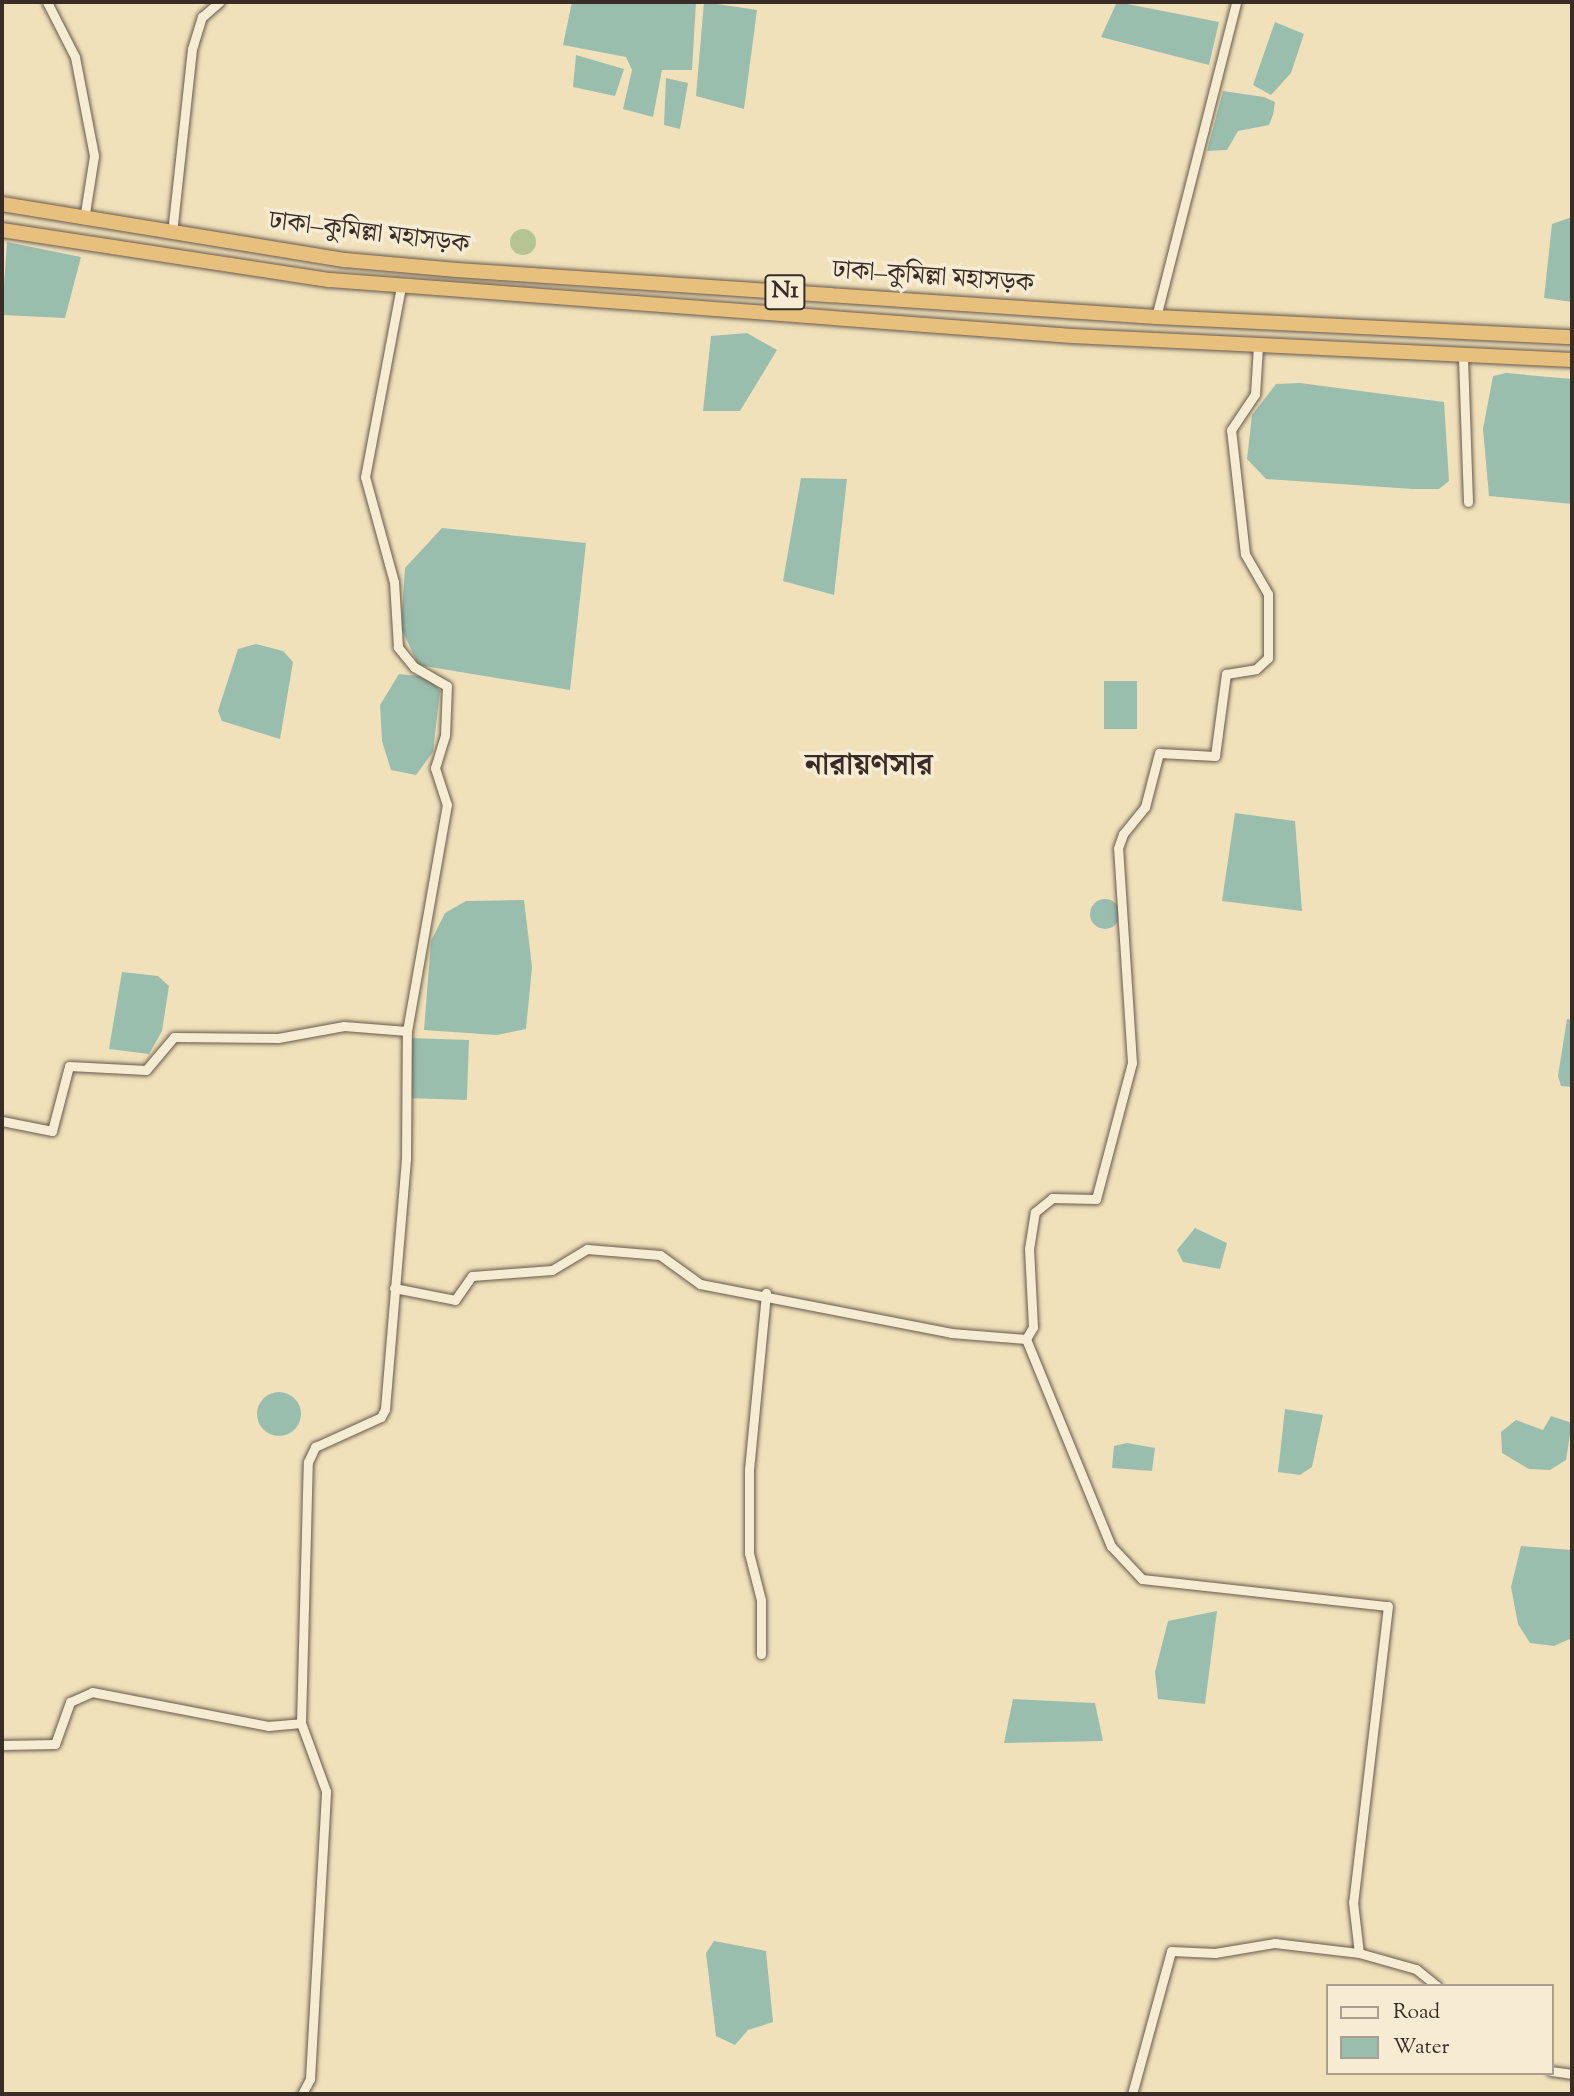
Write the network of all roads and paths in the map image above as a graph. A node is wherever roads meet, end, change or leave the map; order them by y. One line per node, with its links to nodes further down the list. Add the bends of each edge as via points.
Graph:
1 (47, 2): 5 (street, via 75,57 94,156)
2 (219, 2): 7 (street, via 202,18 192,49)
3 (1236, 2): 11 (street)
4 (2, 204): 5 (highway, ঢাকা–কুমিল্লা মহাসড়ক / N1)
5 (84, 219): 7 (highway, ঢাকা–কুমিল্লা মহাসড়ক / N1)
6 (2, 230): 9 (highway, ঢাকা–কুমিল্লা মহাসড়ক / N1)
7 (172, 233): 8 (highway, ঢাকা–কুমিল্লা মহাসড়ক / N1, via 345,260)
8 (560, 277): 10 (highway); 11 (highway, ঢাকা–কুমিল্লা মহাসড়ক / N1)
9 (401, 286): 10 (highway, ঢাকা–কুমিল্লা মহাসড়ক / N1); 19 (street, via 365,477 394,582 398,647 414,667 447,686 445,735 435,768 447,805)
10 (559, 296): 14 (highway, ঢাকা–কুমিল্লা মহাসড়ক / N1)
11 (1156, 317): 12 (highway, ঢাকা–কুমিল্লা মহাসড়ক / N1)
12 (1386, 330): 13 (highway, ঢাকা–কুমিল্লা মহাসড়ক / N1); 15 (highway)
13 (1572, 337)
14 (1258, 346): 15 (highway, ঢাকা–কুমিল্লা মহাসড়ক / N1); 23 (street, via 1255,394 1231,430 1245,554 1268,594 1268,658 1256,668 1226,674 1215,755 1159,753 1145,807 1121,841 1132,1063 1096,1199 1052,1198 1035,1212 1029,1249 1033,1327)
15 (1386, 353): 16 (highway, ঢাকা–কুমিল্লা মহাসড়ক / N1)
16 (1463, 358): 17 (highway, ঢাকা–কুমিল্লা মহাসড়ক / N1); 18 (street)
17 (1572, 360)
18 (1468, 502)
19 (407, 1031): 20 (street, via 344,1026 278,1038 174,1037 146,1070 69,1066 52,1131); 21 (street, via 406,1159)
20 (2, 1121)
21 (394, 1288): 22 (street, via 455,1300 472,1276 552,1270 587,1249 660,1255 692,1282); 25 (street, via 381,1417 315,1447 308,1462)
22 (766, 1293): 23 (street, via 937,1331); 24 (street, via 749,1470 749,1553 761,1600)
23 (1026, 1339): 27 (street, via 1111,1546 1142,1579 1388,1606 1353,1902)
24 (761, 1654)
25 (301, 1723): 26 (street, via 268,1726 92,1692 70,1702 55,1744); 31 (street, via 326,1791 310,2079)
26 (2, 1745)
27 (1359, 1953): 28 (street, via 1416,1969); 32 (street, via 1275,1942 1215,1953 1171,1951)
28 (1435, 1984)
29 (1553, 2071): 30 (street)
30 (1572, 2074)
31 (302, 2094)
32 (1132, 2094)

